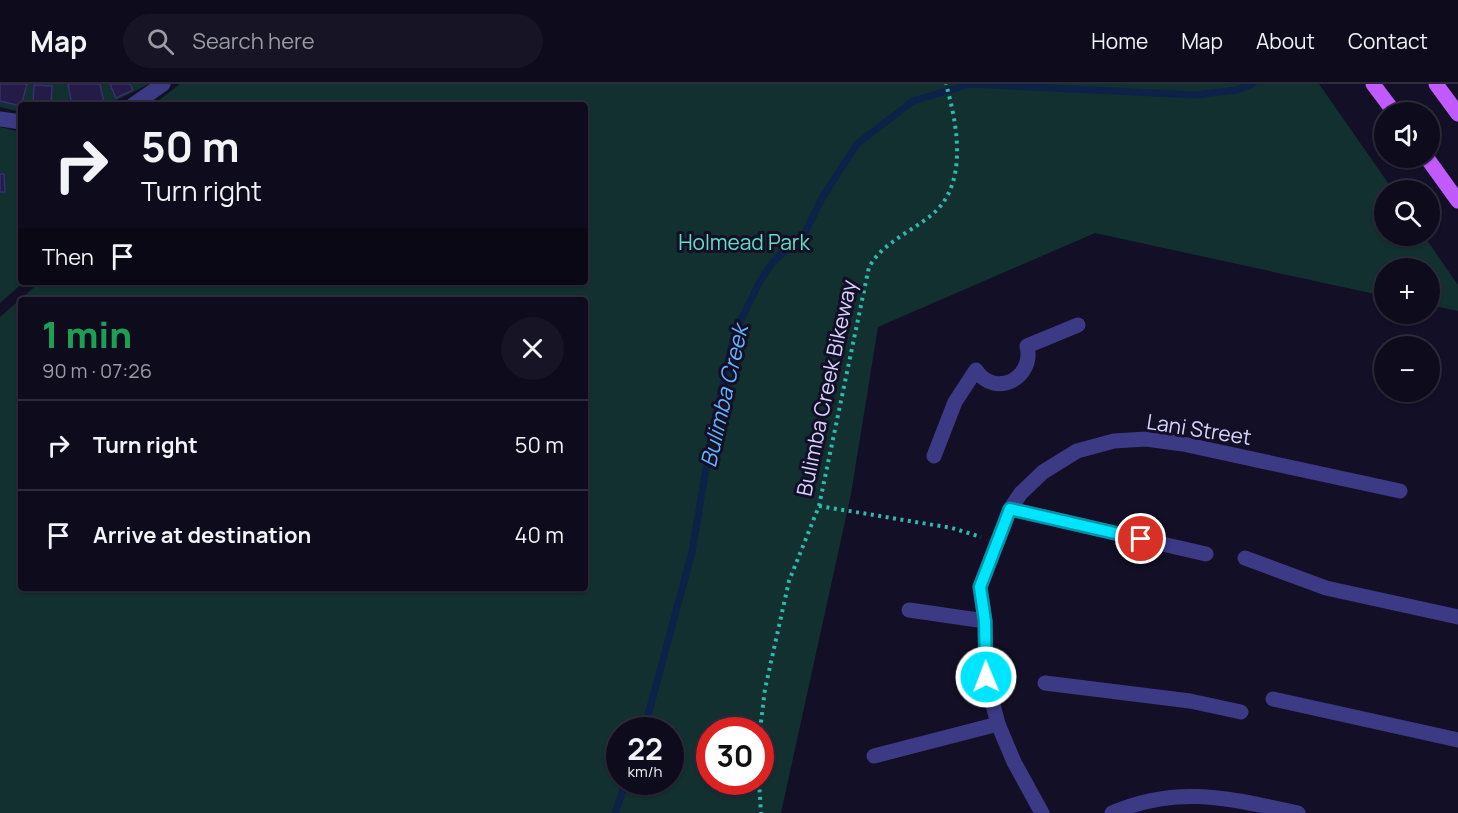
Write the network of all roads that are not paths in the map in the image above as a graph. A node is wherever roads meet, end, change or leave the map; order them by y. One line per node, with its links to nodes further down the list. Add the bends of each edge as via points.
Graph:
1 (163, 84): 4 (street)
2 (1373, 84): 5 (main road)
3 (1436, 84): 6 (main road)
4 (137, 102)
5 (1386, 102)
6 (1458, 114)
7 (0, 119): 8 (street)
8 (18, 122)
9 (1434, 168): 10 (main road)
10 (1458, 201)
11 (1078, 325): 12 (street, via 1027,346 1026,368 1013,381 995,384 976,370 955,402)
12 (934, 456)
13 (1400, 491): 14 (street, Lani Street, via 1146,439 1114,441 1077,451 1043,472)
14 (1010, 509): 15 (street); 19 (street, Lani Street, via 980,587)
15 (1206, 554)
16 (1245, 558): 18 (street, via 1326,588)
17 (909, 610): 19 (street)
18 (1458, 617)
19 (985, 621): 23 (street, Lani Street, via 986,677)
20 (1045, 683): 22 (street, via 1190,701)
21 (1273, 699): 24 (street)
22 (1241, 712)
23 (998, 724): 25 (street); 27 (street, Lani Street)
24 (1458, 740)
25 (874, 756)
26 (1269, 810): 28 (street, via 1219,796 1189,795); 29 (street)
27 (1042, 813)
28 (1112, 813)
29 (1298, 813)

